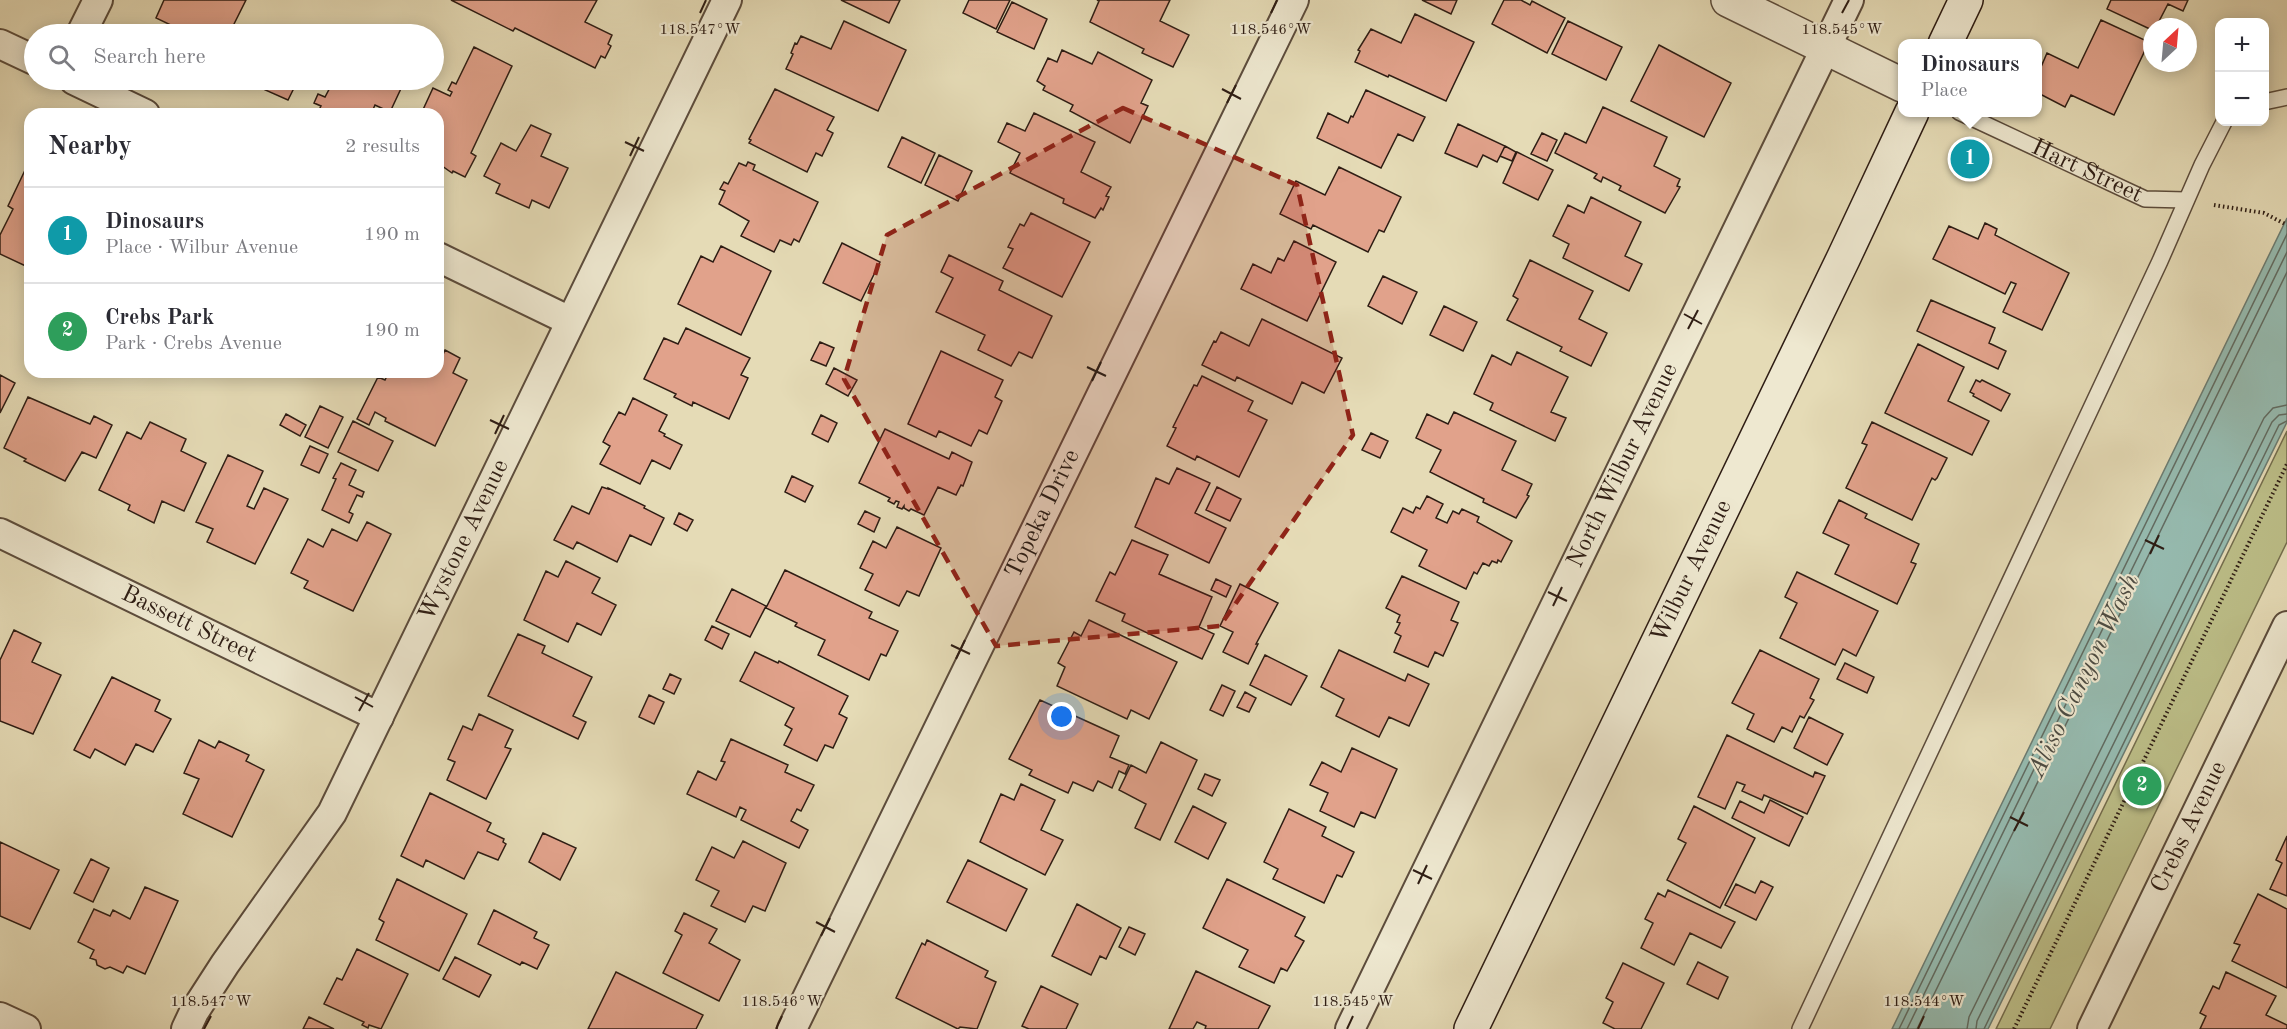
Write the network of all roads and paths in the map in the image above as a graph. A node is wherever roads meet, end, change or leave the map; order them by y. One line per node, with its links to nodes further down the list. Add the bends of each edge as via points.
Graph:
1 (98, 0): 7 (street)
2 (727, 0): 23 (street, Wystone Avenue)
3 (1293, 0): 31 (street, Topeka Drive)
4 (1728, 0): 10 (main road)
5 (1849, 0): 10 (street, North Wilbur Avenue)
6 (1966, 0): 8 (main road)
7 (86, 24)
8 (1947, 39)
9 (0, 44): 11 (street)
10 (1826, 47): 12 (main road); 32 (street, North Wilbur Avenue)
11 (24, 55)
12 (1898, 83)
13 (95, 90): 16 (street)
14 (2287, 97): 15 (lane)
15 (2269, 101)
16 (132, 108)
17 (1910, 117): 33 (main road, Wilbur Avenue)
18 (1970, 117): 20 (lane, Hart Street, via 2145,199)
19 (2222, 126): 20 (lane)
20 (2186, 200): 21 (path, via 2264,213); 34 (lane)
21 (2287, 225)
22 (444, 260): 23 (street)
23 (570, 321): 27 (street, Wystone Avenue)
24 (2287, 464): 35 (path)
25 (0, 533): 27 (street, Bassett Street)
26 (2287, 627): 36 (street, Crebs Avenue)
27 (379, 717): 30 (street, Wystone Avenue, via 332,813 225,964)
28 (0, 1017): 29 (street)
29 (26, 1029)
30 (186, 1029)
31 (792, 1029)
32 (1350, 1029)
33 (1471, 1029)
34 (1800, 1029)
35 (2014, 1029)
36 (2092, 1029)

